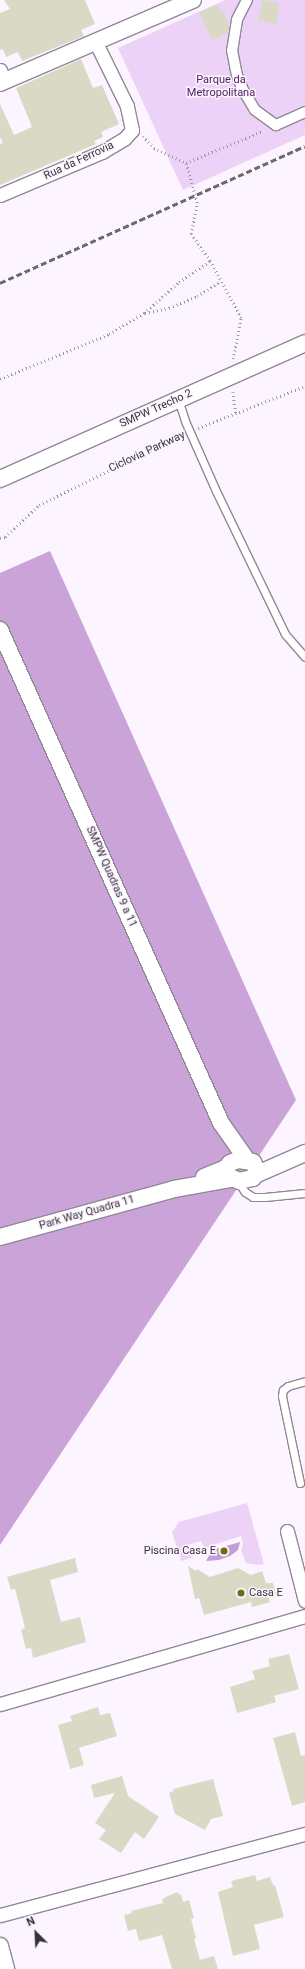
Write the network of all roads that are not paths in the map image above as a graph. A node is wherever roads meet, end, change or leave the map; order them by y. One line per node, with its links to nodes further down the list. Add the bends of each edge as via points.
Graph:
1 (193, 0): 3 (street)
2 (247, 0): 5 (street, via 236,20 232,50 243,90 255,110 276,125)
3 (96, 43): 4 (street); 6 (street, Rua da Ferrovia, via 127,106 132,130 124,139 102,152)
4 (1, 78)
5 (305, 112)
6 (0, 195)
7 (305, 343): 8 (street, SMPW Trecho 2)
8 (178, 399): 9 (street, SMPW Trecho 2); 11 (lane, via 216,491 285,634)
9 (2, 479)
10 (0, 630): 12 (street, SMPW Quadras 9 a 11)
11 (305, 657)
12 (221, 1123): 14 (street, SMPW Quadras 9 a 11); 15 (street, SMPW Quadras 9 a 11)
13 (305, 1152): 14 (street, Park Way Quadra 11)
14 (252, 1165): 15 (street, Park Way Quadra 11, via 245,1181)
15 (231, 1173): 16 (lane, via 246,1192 253,1196); 17 (street, Park Way Quadra 11)
16 (305, 1194)
17 (0, 1237)
18 (305, 1381): 19 (lane, via 288,1386 283,1390 282,1396)
19 (300, 1483)
20 (287, 1531): 21 (street)
21 (305, 1601)
22 (305, 1616): 23 (street)
23 (0, 1704)
24 (305, 1834): 25 (street)
25 (0, 1915)
26 (0, 1946): 27 (street)
27 (6, 1969)

